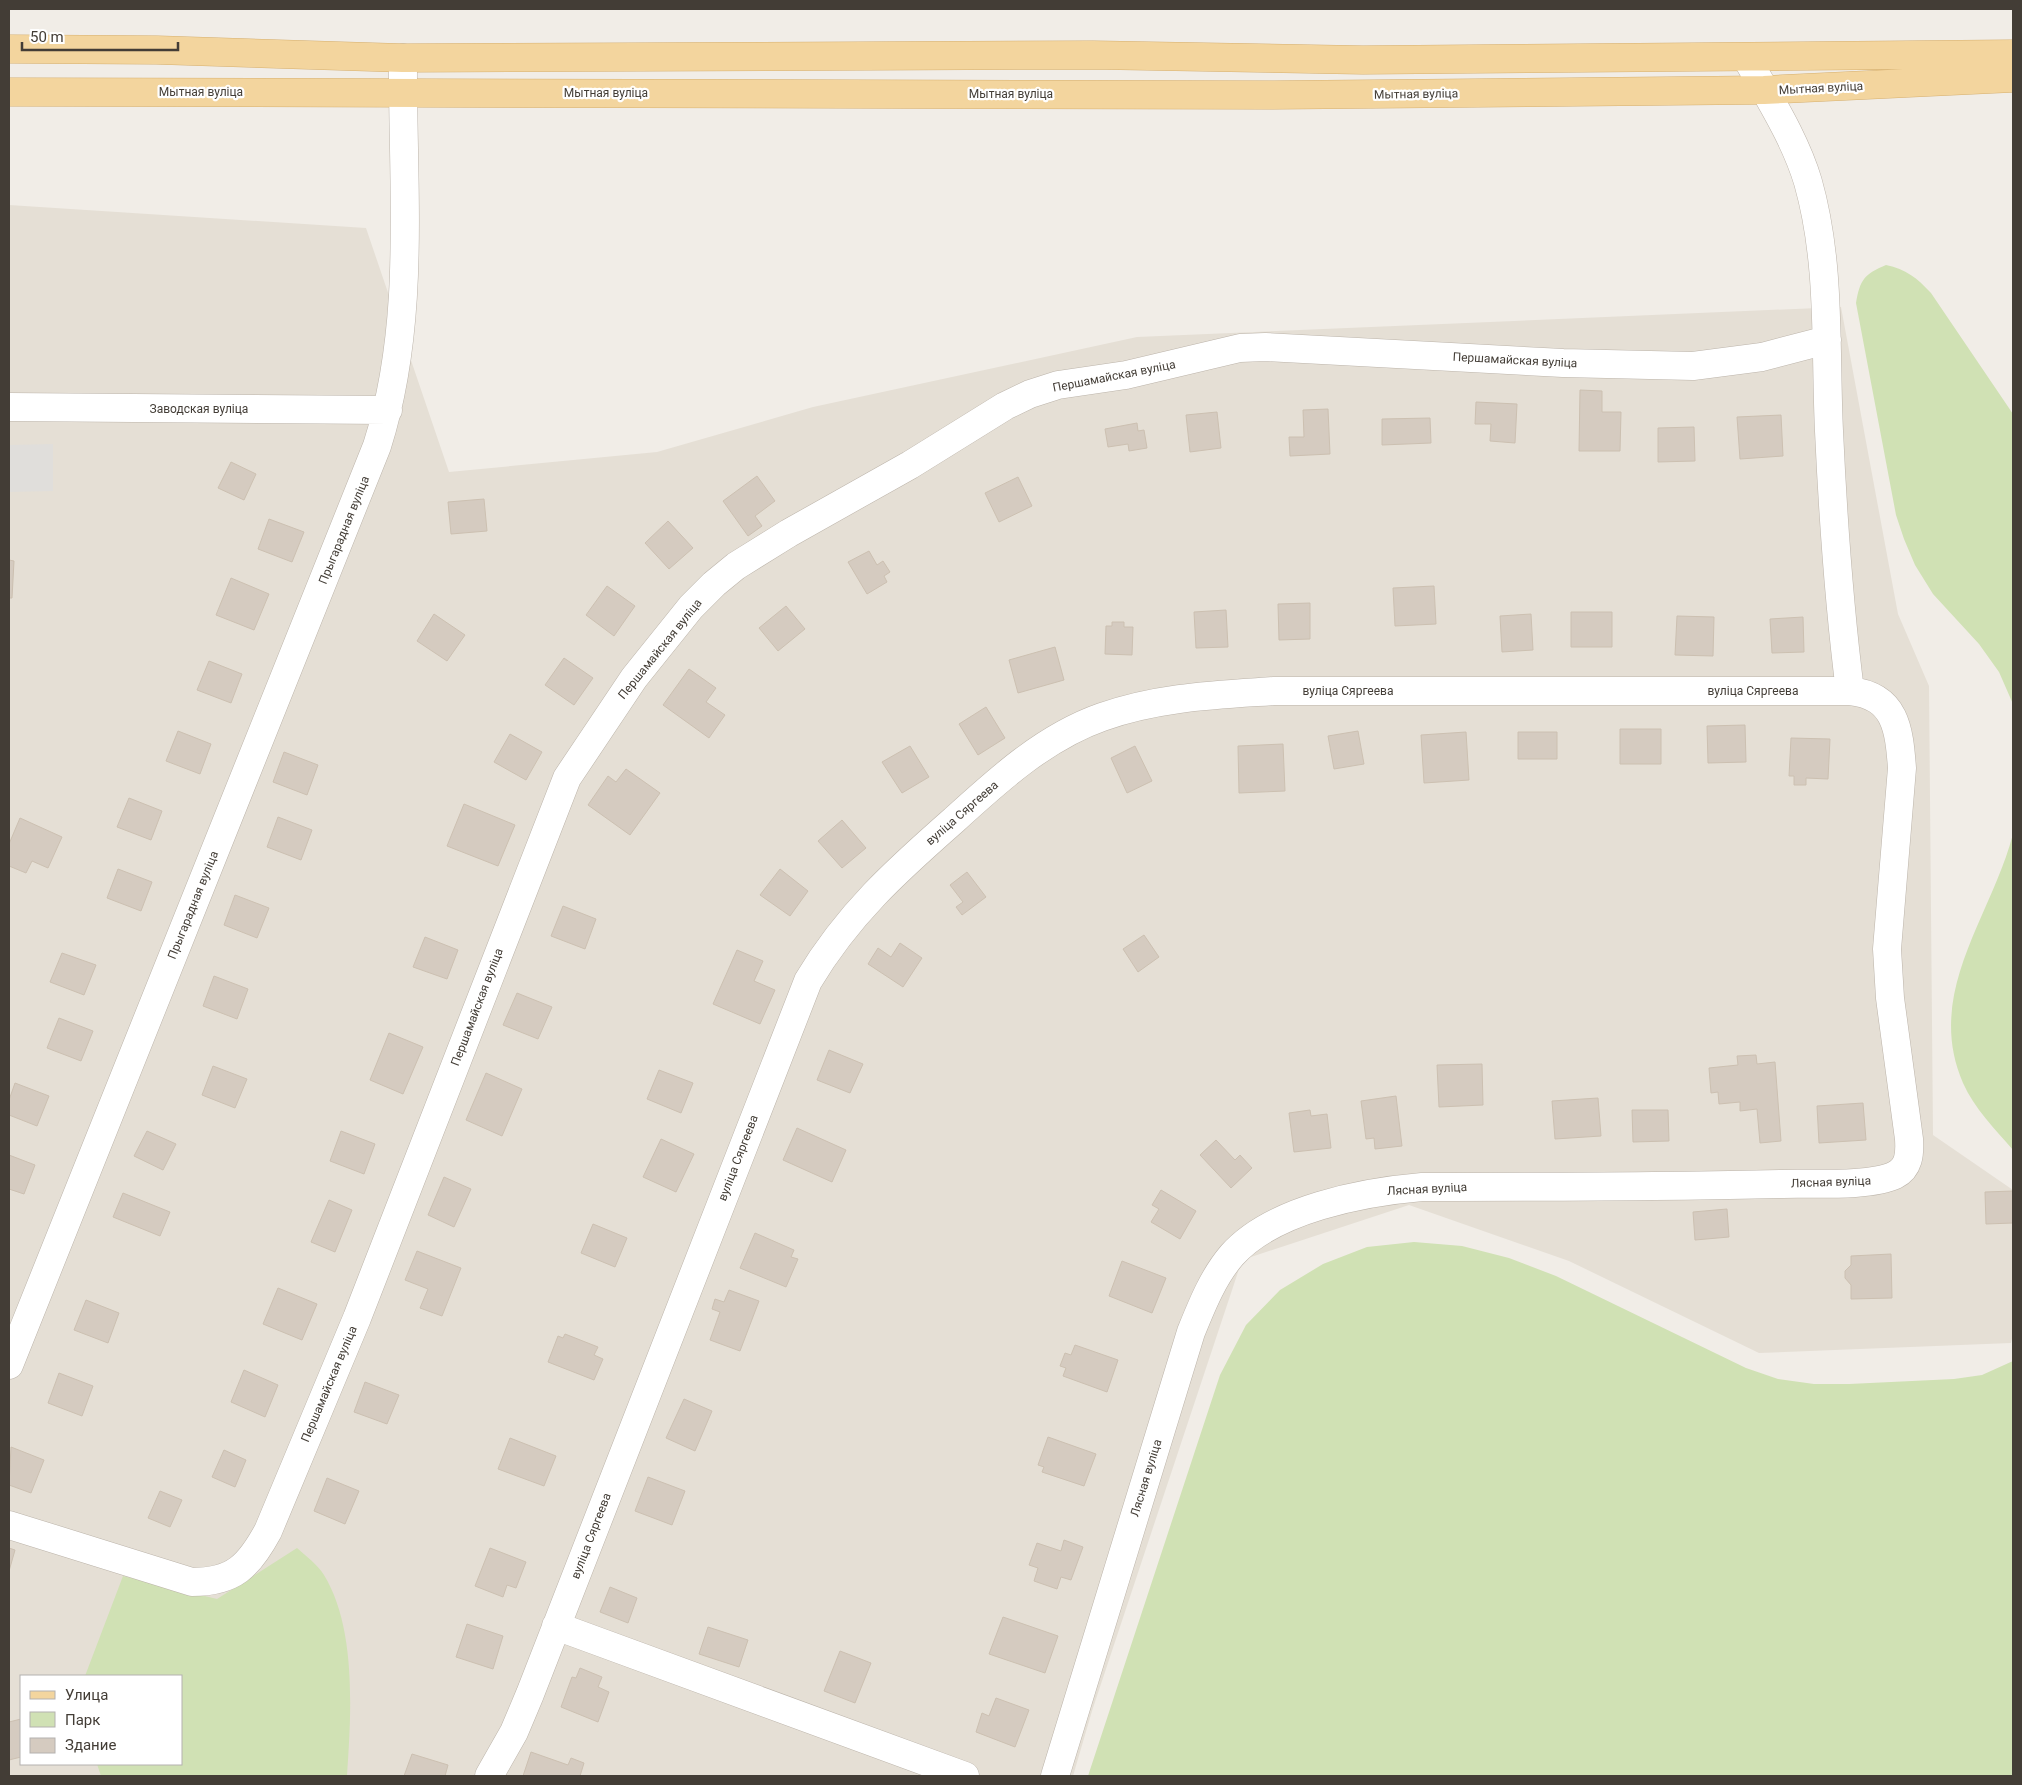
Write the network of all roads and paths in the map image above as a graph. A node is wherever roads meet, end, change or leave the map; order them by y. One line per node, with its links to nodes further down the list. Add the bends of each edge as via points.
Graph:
1 (9, 49): 4 (main road)
2 (2013, 54): 3 (main road)
3 (1746, 57): 4 (main road, via 1363,60 1093,55); 6 (street)
4 (403, 58): 8 (street, Прыгарадная вуліца)
5 (2013, 78): 6 (main road, Мытная вуліца)
6 (1764, 90): 8 (main road, Мытная вуліца, via 1274,95); 9 (street, via 1795,150 1815,210 1825,284)
7 (9, 92): 8 (main road, Мытная вуліца)
8 (403, 92): 11 (street, Прыгарадная вуліца, via 405,280)
9 (1827, 340): 12 (street, via 1836,554); 15 (street, Першамайская вуліца, via 1762,357 1693,366 1562,363 1291,347 1240,348 1134,374 1058,385 1030,394 768,545 714,584 691,607 634,678 566,778 357,1318 256,1553 230,1576 212,1582 192,1582)
10 (9, 407): 11 (street, Заводская вуліца)
11 (388, 410): 14 (street, Прыгарадная вуліца, via 377,446)
12 (1850, 691): 13 (street, вуліца Сяргеева, via 1865,692 1886,706 1900,747 1901,793); 16 (street, вуліца Сяргеева, via 1274,691 1200,696 1158,702 1102,717 1071,730 1029,756 872,895 827,949 808,981)
13 (1887, 949): 19 (street, Лясная вуліца, via 1910,1154 1906,1167 1896,1174 1880,1180 1830,1183 1386,1190 1309,1210 1257,1235 1233,1255 1210,1288 1191,1332)
14 (9, 1365)
15 (9, 1525)
16 (556, 1626): 17 (street, вуліца Сяргеева, via 514,1732); 18 (street)
17 (489, 1776)
18 (965, 1776)
19 (1055, 1776)

